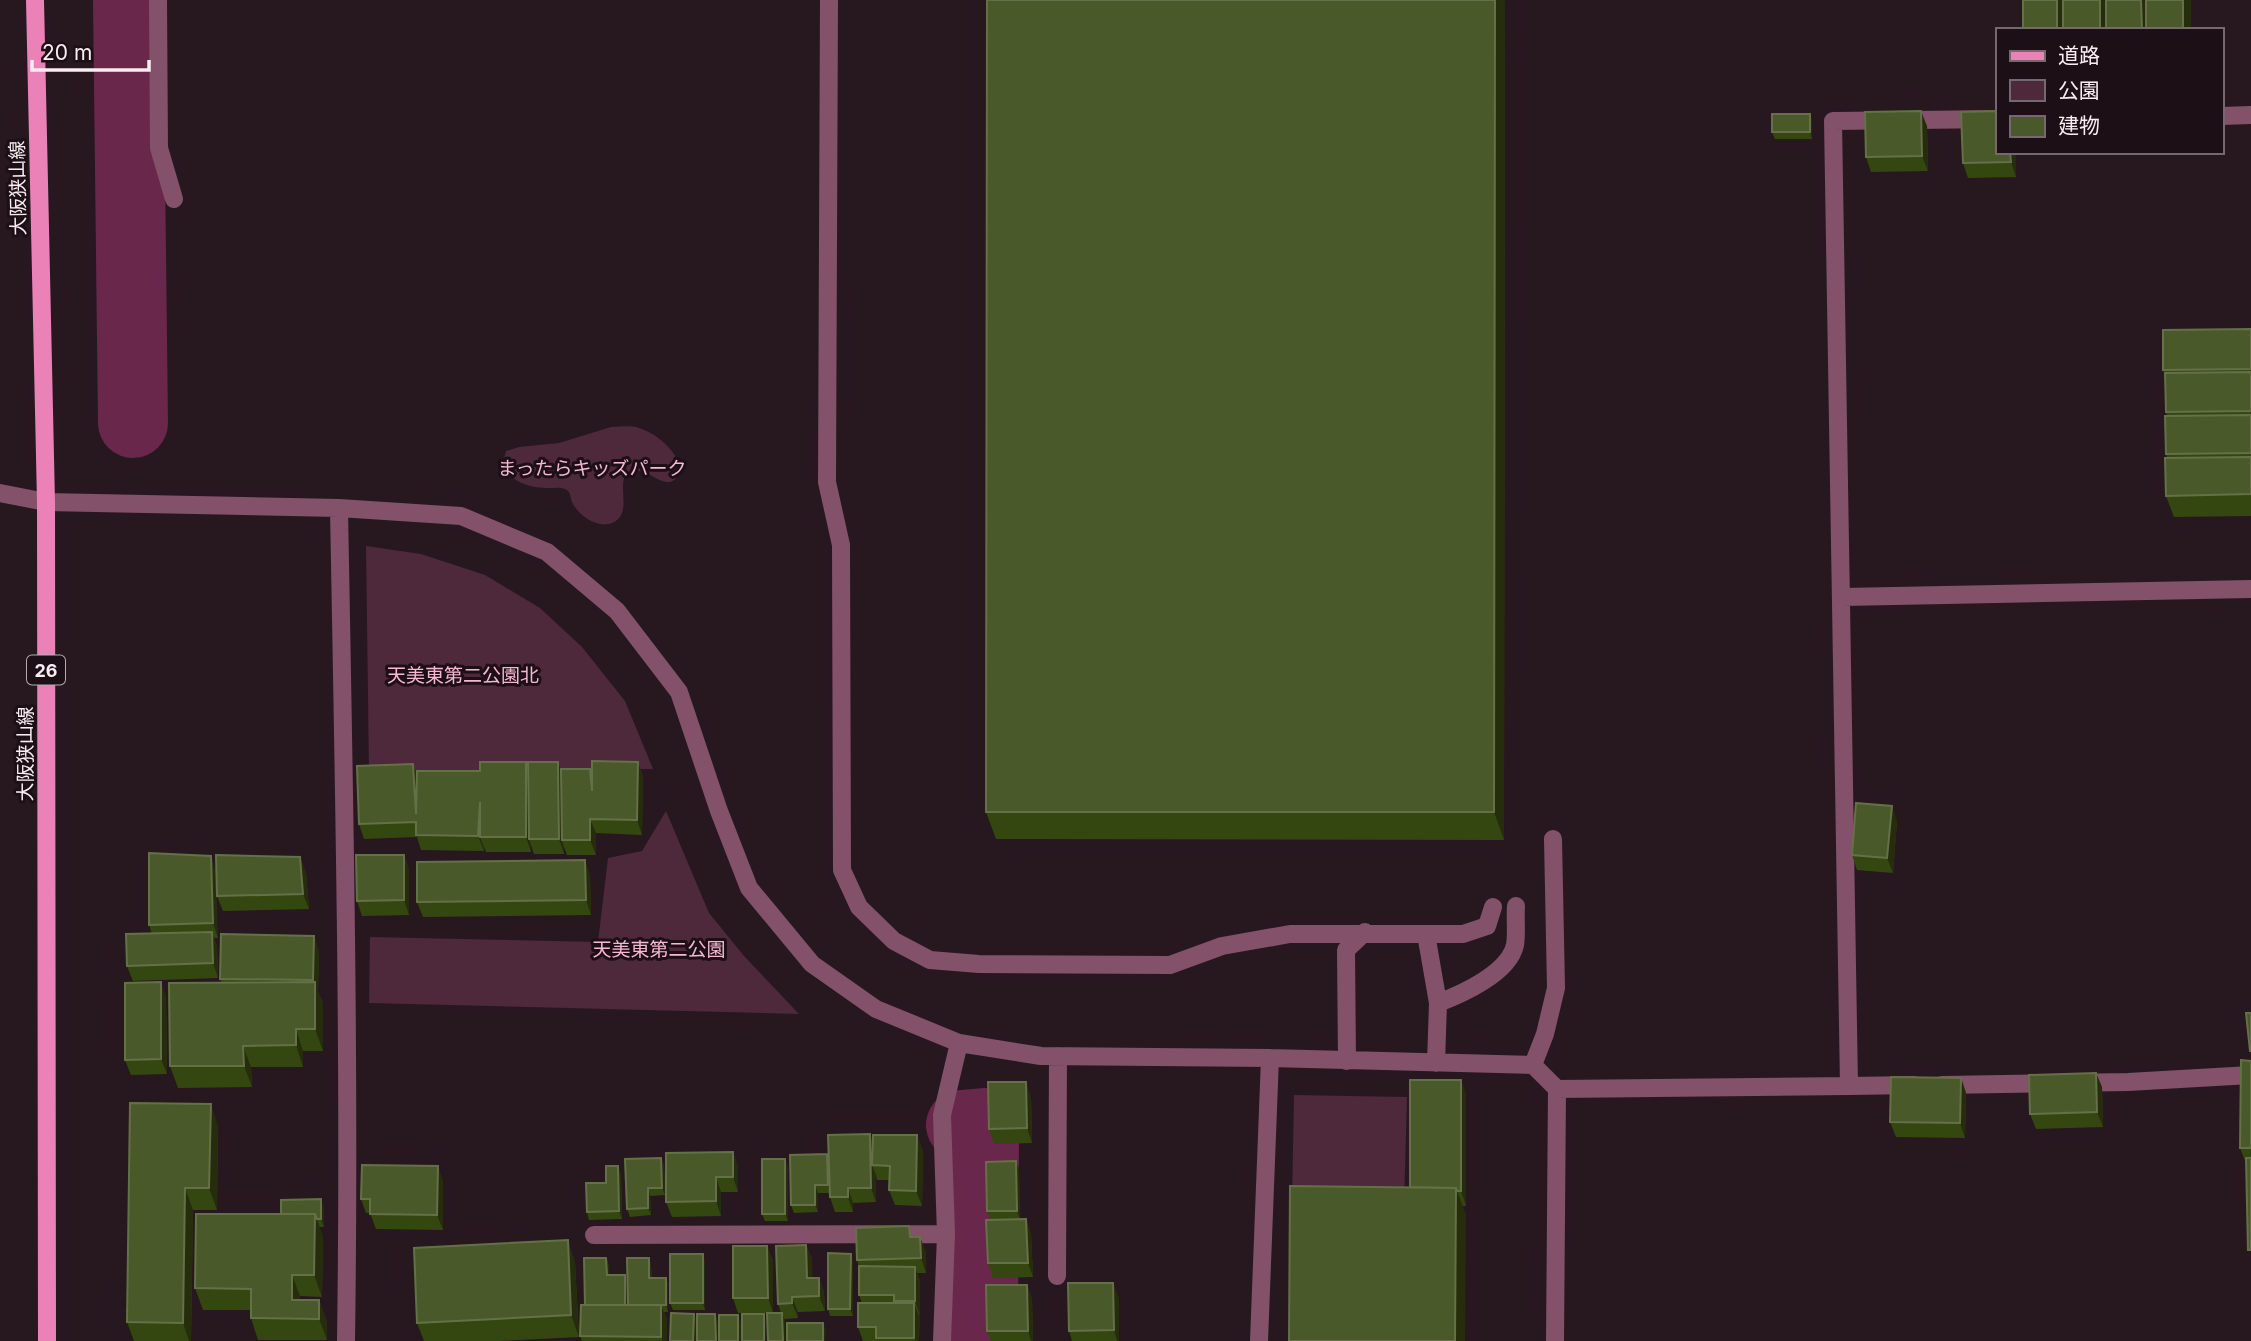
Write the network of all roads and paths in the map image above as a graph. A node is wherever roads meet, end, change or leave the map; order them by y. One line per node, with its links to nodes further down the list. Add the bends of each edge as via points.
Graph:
1 (36, 0): 9 (main road, 大阪狭山線 / 26)
2 (158, 0): 7 (street, via 159,148)
3 (829, 0): 16 (street, via 827,482 841,544 842,870 859,907 894,941 930,960 979,964 1170,965 1222,946 1290,934)
4 (2223, 116): 5 (street)
5 (2251, 116)
6 (1996, 119): 12 (street, via 1833,121)
7 (174, 199)
8 (0, 493): 9 (street)
9 (46, 502): 10 (street); 31 (main road, 大阪狭山線 / 26)
10 (339, 508): 19 (street, via 461,516 547,552 617,611 679,692 749,888 812,964 876,1009); 32 (street)
11 (2251, 589): 12 (street)
12 (1843, 597): 26 (street)
13 (1553, 839): 24 (street, via 1556,988)
14 (1516, 906): 18 (street, via 1515,947 1503,967 1458,996)
15 (1493, 907): 17 (street, via 1487,926 1463,934)
16 (1366, 932): 17 (street); 22 (street, via 1346,950)
17 (1426, 934): 18 (street)
18 (1438, 1003): 23 (street)
19 (959, 1043): 20 (street); 28 (street, via 942,1115)
20 (1058, 1056): 21 (street); 30 (street)
21 (1270, 1058): 22 (street); 34 (street)
22 (1347, 1061): 23 (street)
23 (1436, 1063): 24 (street)
24 (1533, 1065): 27 (street)
25 (2251, 1075): 26 (street, via 2128,1082)
26 (1849, 1086): 27 (street)
27 (1557, 1089): 35 (street)
28 (946, 1234): 29 (street); 33 (street)
29 (594, 1236)
30 (1057, 1276)
31 (47, 1341)
32 (346, 1341)
33 (942, 1341)
34 (1259, 1341)
35 (1555, 1341)

